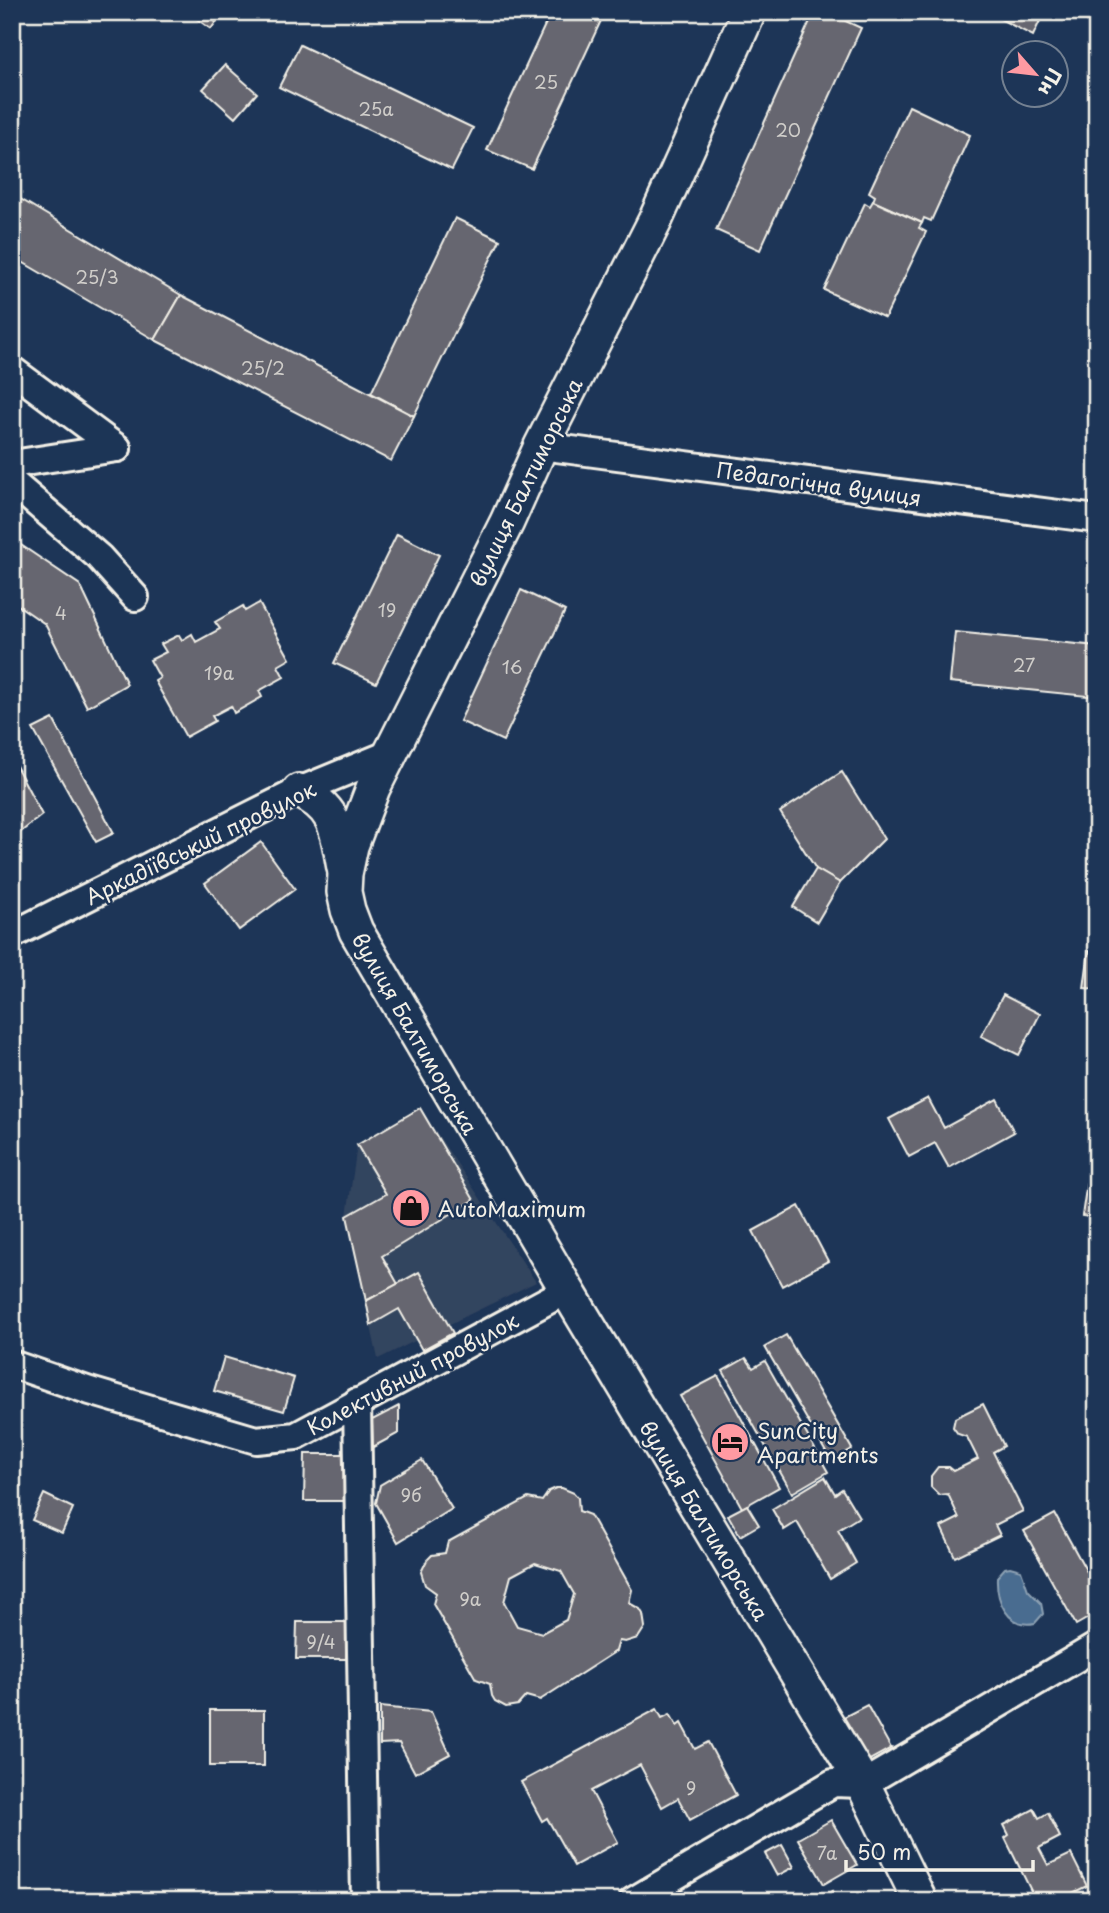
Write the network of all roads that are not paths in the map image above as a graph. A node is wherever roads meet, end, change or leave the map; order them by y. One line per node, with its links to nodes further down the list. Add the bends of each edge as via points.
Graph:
1 (749, 12): 3 (main road, вулиця Балтиморська, via 654,221)
2 (12, 370): 4 (street, via 117,448)
3 (541, 446): 6 (street, Педагогічна вулиця); 8 (main road, вулиця Балтиморська)
4 (12, 464)
5 (12, 482): 7 (street, via 99,557)
6 (1097, 519)
7 (135, 597)
8 (389, 754): 9 (street, Аркадіївський провулок); 10 (main road, вулиця Балтиморська, via 359,821)
9 (299, 792): 10 (main road, via 314,798 332,818); 11 (street, Аркадіївський провулок)
10 (345, 874): 12 (main road, вулиця Балтиморська, via 348,910 356,931)
11 (12, 935)
12 (567, 1290): 14 (street, Колективний провулок); 16 (main road, вулиця Балтиморська)
13 (12, 1363): 14 (street, Колективний провулок, via 257,1440 296,1436)
14 (357, 1402): 17 (street)
15 (1097, 1646): 16 (street)
16 (863, 1784): 18 (street, via 833,1783); 19 (main road, вулиця Балтиморська)
17 (365, 1901)
18 (633, 1901)
19 (920, 1901)

